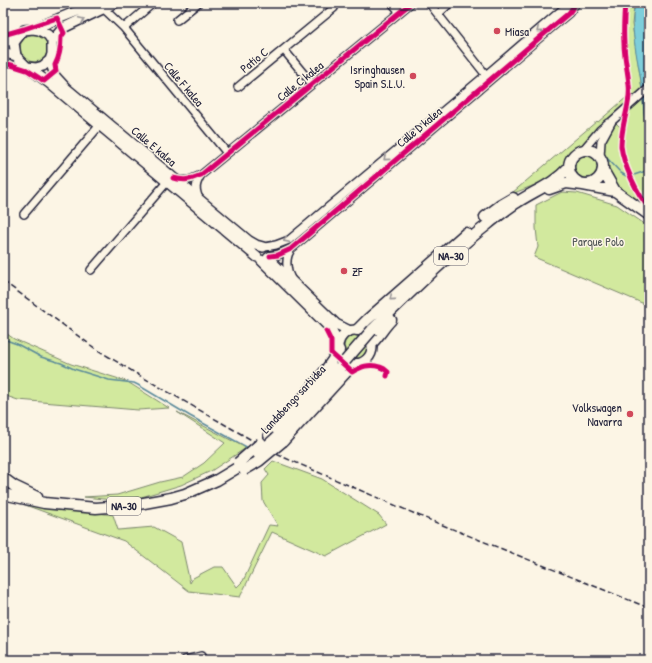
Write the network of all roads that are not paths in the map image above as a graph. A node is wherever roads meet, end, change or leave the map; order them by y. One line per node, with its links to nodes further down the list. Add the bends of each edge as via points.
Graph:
1 (116, 3): 11 (main road)
2 (198, 3): 15 (street)
3 (392, 3): 13 (street)
4 (411, 3): 13 (street, Calle C kalea)
5 (428, 3): 14 (street)
6 (567, 3): 27 (street, Calle D kalea, one-way to 27)
7 (576, 3): 25 (street, Calle D kalea, via 569,13)
8 (152, 4): 16 (street)
9 (446, 4): 14 (street)
10 (80, 6): 11 (main road); 17 (main road)
11 (100, 6): 16 (street, Calle F kalea); 20 (main road, one-way to 11, via 63,28)
12 (334, 8): 21 (street, Patio C)
13 (400, 12): 28 (street, Calle C kalea)
14 (438, 14): 27 (street)
15 (177, 20)
16 (124, 28): 35 (street, Calle F kalea)
17 (33, 29): 18 (main road, via 24,30); 20 (main road, via 48,35)
18 (16, 40): 19 (main road); 23 (main road)
19 (3, 41)
20 (52, 41): 24 (main road)
21 (284, 50): 28 (street, Patio C); 29 (street, Patio C)
22 (3, 52): 23 (main road)
23 (16, 56): 26 (main road)
24 (50, 60): 26 (main road, via 43,66); 40 (main road, Calle E kalea, via 55,76 66,88)
25 (513, 61): 27 (street); 31 (street, Calle D kalea)
26 (26, 67): 33 (main road, Calle E kalea)
27 (486, 75): 31 (street, via 486,80); 47 (street, Calle D kalea, one-way to 47, via 289,240)
28 (312, 84): 35 (street, Calle C kalea)
29 (238, 87)
30 (649, 88): 32 (street)
31 (469, 97): 48 (street, Calle D kalea)
32 (612, 120): 34 (street); 36 (street, via 600,141)
33 (100, 125): 40 (main road, Calle E kalea); 45 (street)
34 (583, 150): 36 (highway, via 594,152); 37 (highway, Landabengo sarbidea, via 571,158)
35 (227, 154): 39 (street, Calle C kalea)
36 (600, 157): 38 (highway, Landabengo sarbidea)
37 (568, 168): 41 (highway, via 574,180); 42 (highway, Landabengo sarbidea)
38 (604, 170): 41 (highway, Landabengo sarbidea, via 597,180); 43 (highway, Landabengo sarbidea)
39 (201, 175): 40 (street, via 187,180); 44 (street, via 196,188)
40 (170, 180): 44 (main road, Calle E kalea); 49 (main road, Calle E kalea); 50 (street, Calle E kalea)
41 (583, 185): 42 (highway, Landabengo sarbidea); 43 (highway, Landabengo sarbidea)
42 (547, 187): 52 (highway, one-way to 52, via 519,194 501,205); 53 (highway, via 512,211 446,267 384,326); 56 (highway, Landabengo sarbidea / NA-30, bridge, via 516,203 486,225 409,293 372,330)
43 (615, 191): 46 (highway, Landabengo sarbidea)
44 (200, 200): 47 (main road, Calle E kalea, via 249,241)
45 (24, 214)
46 (649, 215)
47 (264, 247): 49 (main road, via 258,249 256,254)
48 (291, 249): 49 (street, Calle D kalea, via 278,256); 51 (street, via 288,254 288,273)
49 (264, 258): 51 (main road, Calle E kalea); 54 (main road, Calle E kalea, via 330,328)
50 (91, 270)
51 (293, 282): 52 (main road, Calle E kalea, via 336,324)
52 (353, 330): 53 (main road, via 369,336); 54 (main road, via 341,337)
53 (372, 343): 55 (main road, via 372,352)
54 (339, 346): 55 (main road, via 341,356); 56 (highway, via 326,370)
55 (357, 364): 56 (highway)
56 (276, 438): 57 (highway, Landabengo sarbidea / NA-30, bridge)
57 (241, 466): 60 (highway, Landabengo sarbidea / NA-30); 60 (highway, via 232,477 206,489)
58 (3, 478): 61 (highway, Landabengo sarbidea / NA-30, via 34,496)
59 (3, 494): 61 (highway, Landabengo sarbidea / NA-30)
60 (185, 494): 61 (highway, Landabengo sarbidea / NA-30, via 133,505 96,508)
61 (62, 505)
62 (185, 660): 63 (street, via 201,656)
63 (199, 660)

